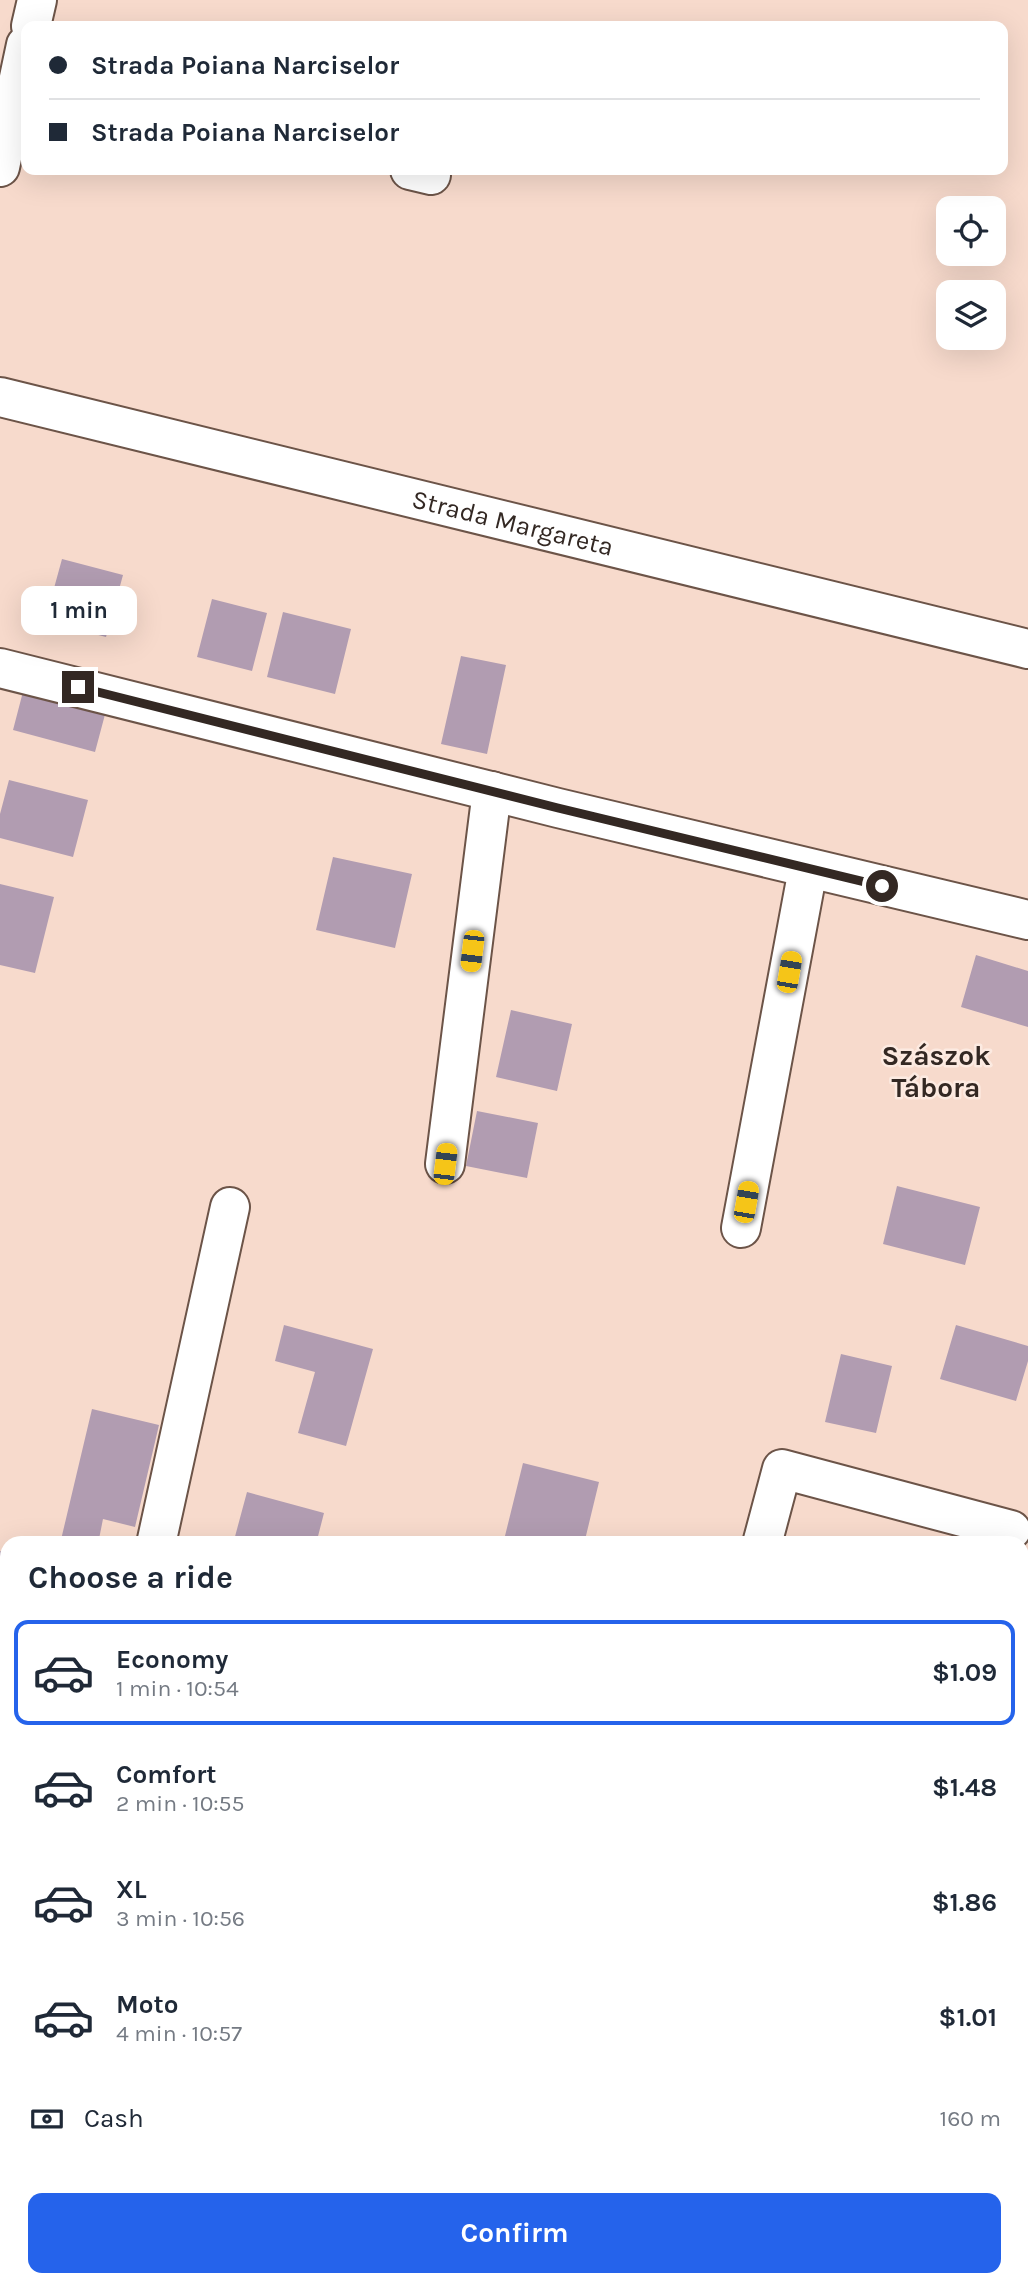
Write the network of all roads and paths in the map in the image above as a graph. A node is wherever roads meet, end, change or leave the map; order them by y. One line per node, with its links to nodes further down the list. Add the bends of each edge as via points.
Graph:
1 (37, 0): 2 (street)
2 (32, 21)
3 (21, 78): 4 (street)
4 (0, 167)
5 (0, 397): 6 (street, Strada Margareta)
6 (1028, 649)
7 (0, 668): 8 (street)
8 (492, 792): 9 (street); 11 (street)
9 (808, 869): 10 (street); 13 (street)
10 (1028, 920)
11 (445, 1164)
12 (230, 1207): 15 (street)
13 (741, 1228)
14 (1011, 1530): 16 (street, via 782,1469)
15 (158, 1536)
16 (764, 1536)

